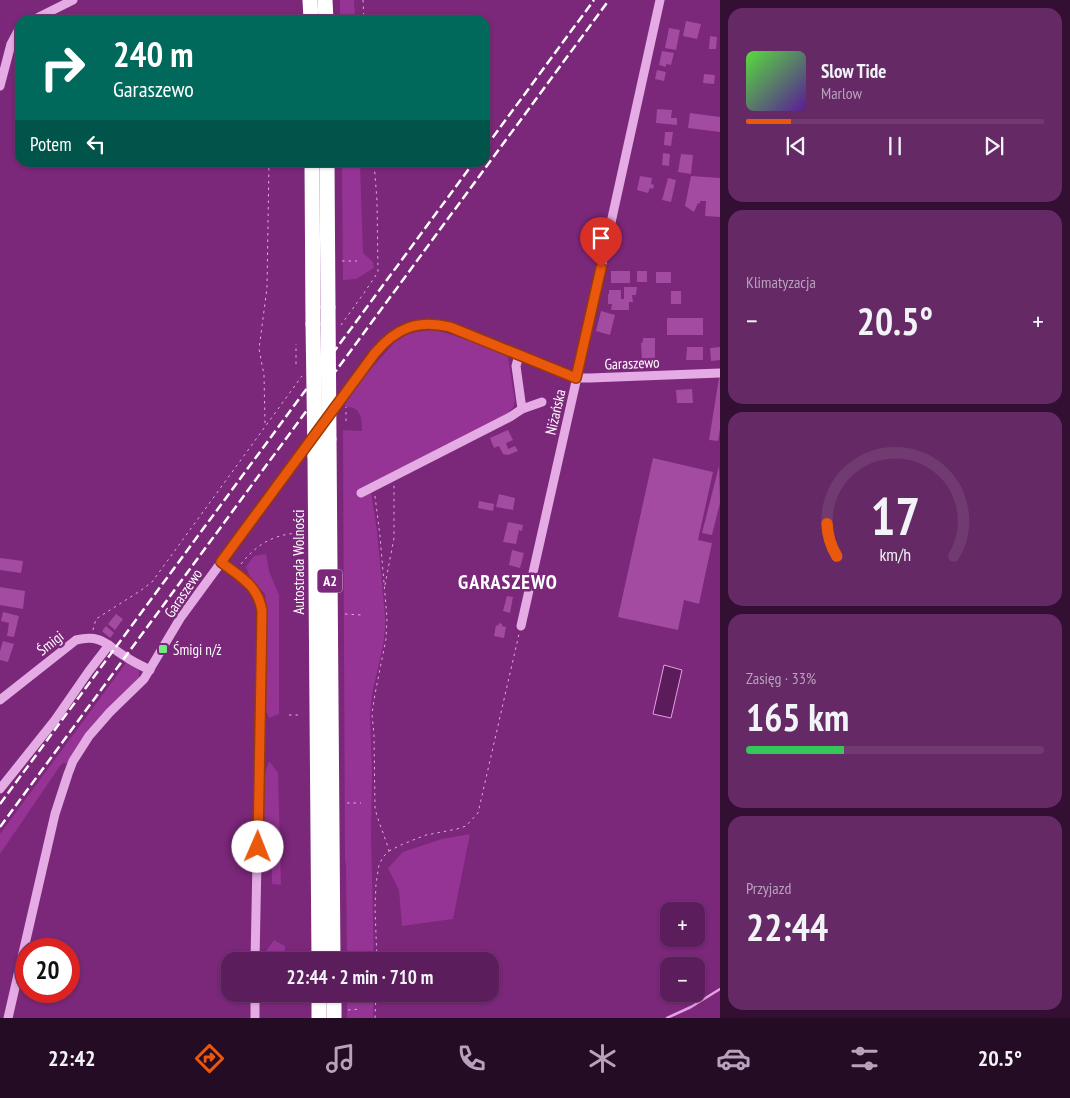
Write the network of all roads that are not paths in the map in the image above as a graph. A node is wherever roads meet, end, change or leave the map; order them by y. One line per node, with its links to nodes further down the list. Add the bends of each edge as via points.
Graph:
1 (73, 0): 5 (street)
2 (310, 0): 6 (highway)
3 (325, 0): 7 (highway)
4 (660, 0): 14 (street, Niżańska)
5 (44, 15)
6 (311, 15)
7 (326, 15)
8 (15, 36): 9 (street)
9 (0, 86)
10 (312, 167): 25 (highway, Autostrada Wolności / A2, bridge)
11 (327, 167): 26 (highway, Autostrada Wolności / A2, bridge)
12 (519, 355): 14 (street, Garaszewo); 16 (street, via 516,366); 18 (street, Garaszewo, via 443,325 416,325 395,334 370,360)
13 (720, 372): 14 (street, Garaszewo)
14 (576, 378): 19 (street, Niżańska)
15 (542, 402): 16 (street)
16 (522, 409): 17 (street)
17 (360, 493)
18 (221, 562): 21 (street, Garaszewo, via 181,617); 24 (street, via 256,591 261,603)
19 (521, 626)
20 (110, 645): 21 (street); 22 (street, Śmigi, via 91,638 76,640); 23 (street)
21 (150, 670): 30 (street, Garaszewo, via 89,736 73,760 55,814)
22 (0, 700)
23 (0, 789)
24 (255, 952)
25 (319, 952)
26 (334, 952)
27 (255, 1002): 31 (street)
28 (319, 1002): 32 (highway)
29 (334, 1002): 33 (highway)
30 (8, 1018)
31 (254, 1018)
32 (319, 1018)
33 (334, 1018)

